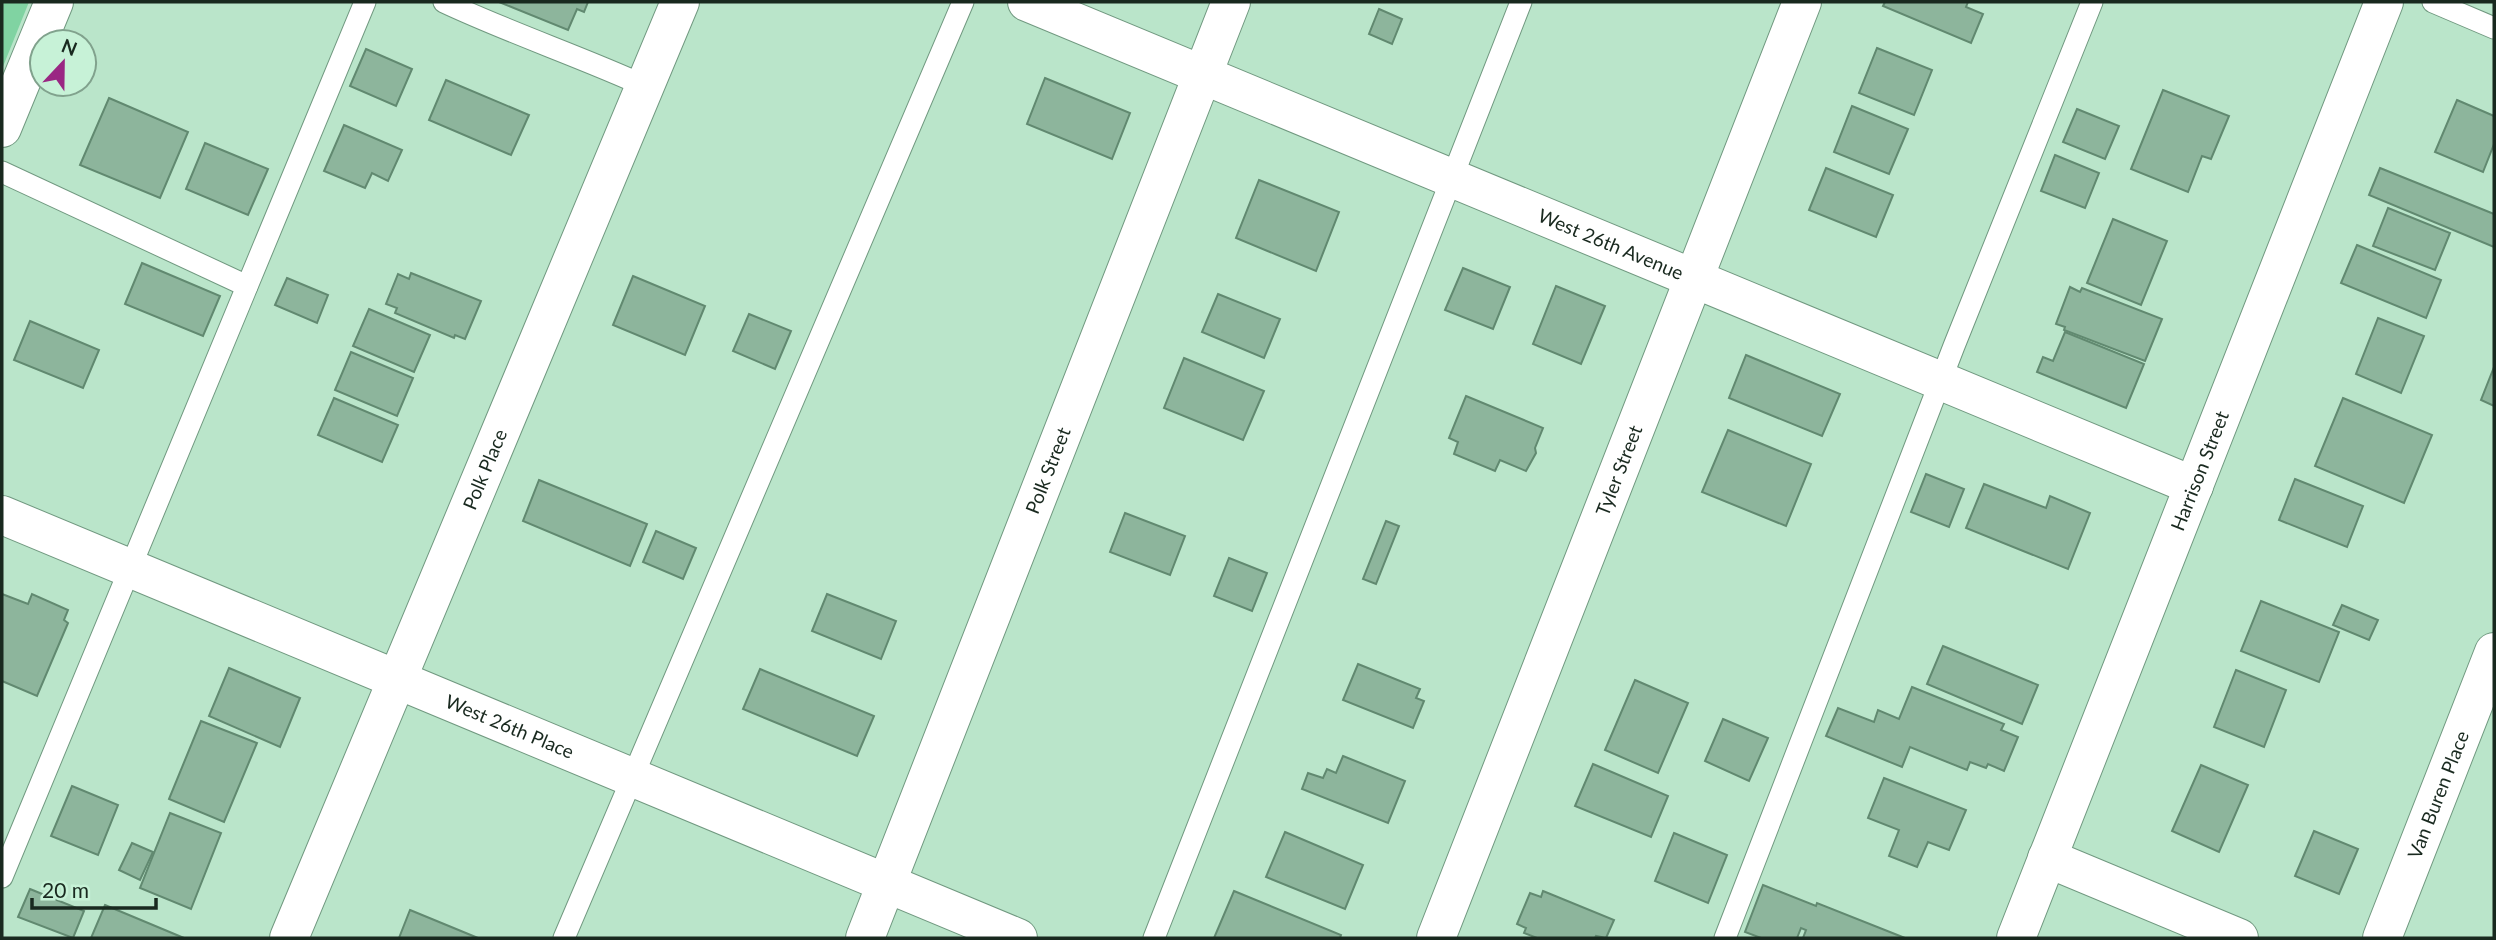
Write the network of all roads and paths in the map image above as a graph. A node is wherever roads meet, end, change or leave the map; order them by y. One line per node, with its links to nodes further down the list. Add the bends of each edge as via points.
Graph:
1 (54, 2): 16 (street)
2 (365, 2): 20 (lane)
3 (444, 2): 15 (lane)
4 (680, 2): 15 (street, Polk Place)
5 (963, 2): 27 (lane)
6 (1027, 2): 14 (street, West 26th Avenue)
7 (1231, 2): 14 (street, Polk Street)
8 (1521, 2): 18 (lane)
9 (1802, 2): 19 (street, Tyler Street)
10 (2092, 2): 21 (lane)
11 (2384, 2): 22 (street, Harrison Street)
12 (2432, 2): 13 (lane)
13 (2494, 28)
14 (1203, 75): 18 (street, West 26th Avenue); 30 (street, Polk Street)
15 (645, 86): 26 (street, Polk Place)
16 (2, 128)
17 (2, 173): 20 (lane)
18 (1452, 178): 19 (street, West 26th Avenue); 35 (lane)
19 (1694, 279): 21 (street, West 26th Avenue); 36 (street, Tyler Street)
20 (247, 286): 24 (lane)
21 (1940, 380): 22 (street, West 26th Avenue); 37 (lane)
22 (2194, 486): 28 (street, Harrison Street)
23 (2, 515): 24 (street, West 26th Place)
24 (130, 569): 26 (street, West 26th Place); 29 (lane)
25 (2494, 652): 40 (street, Van Buren Place)
26 (398, 681): 27 (street, West 26th Place); 31 (street, Polk Place)
27 (632, 778): 30 (street, West 26th Place); 32 (lane)
28 (2047, 858): 38 (street, Harrison Street); 39 (street)
29 (2, 877)
30 (886, 883): 33 (street, Polk Street); 34 (street, West 26th Place)
31 (289, 938)
32 (564, 938)
33 (865, 938)
34 (1018, 938)
35 (1154, 938)
36 (1436, 938)
37 (1724, 938)
38 (2016, 938)
39 (2239, 938)
40 (2382, 938)

